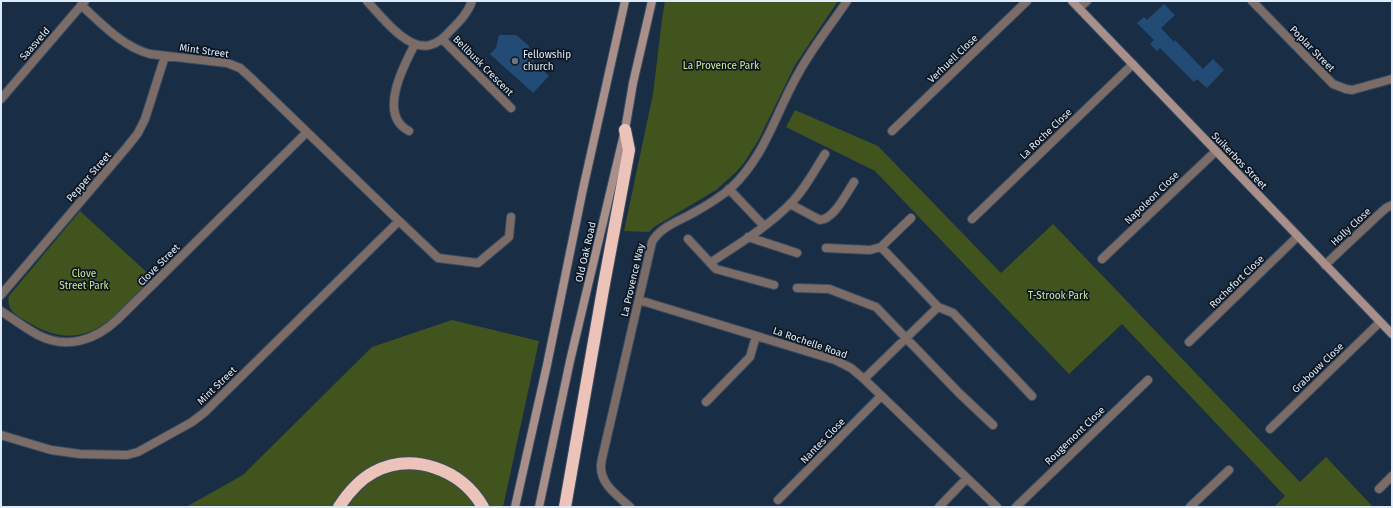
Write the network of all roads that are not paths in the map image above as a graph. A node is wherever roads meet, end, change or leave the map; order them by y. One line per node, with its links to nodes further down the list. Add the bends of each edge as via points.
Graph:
1 (366, 1): 13 (street, via 401,35)
2 (472, 1): 12 (street, Bellbusk Crescent, via 462,19)
3 (625, 1): 69 (main road, Old Oak Road)
4 (652, 1): 19 (main road, Old Oak Road)
5 (847, 1): 26 (street, La Provence Way, via 798,73 757,158)
6 (1027, 1): 21 (street, Verhuell Close)
7 (1072, 1): 11 (main road, Suikerbos Street)
8 (1087, 1): 11 (street)
9 (1255, 2): 16 (street, Poplar Street, via 1332,84 1352,90)
10 (83, 3): 14 (street, Mint Street, via 122,41 133,48); 17 (street, Saasveld)
11 (1079, 8): 15 (main road, Suikerbos Street)
12 (442, 39): 13 (street, Bellbusk Crescent, via 430,45); 18 (street, Bellbusk Crescent)
13 (415, 44): 20 (street, via 401,72 395,92 396,114 403,127)
14 (164, 56): 22 (street, Mint Street, via 227,63 240,68); 45 (street, Pepper Street, via 145,119 138,133)
15 (1133, 64): 23 (main road, Suikerbos Street); 31 (street, La Roche Close)
16 (1392, 79)
17 (1, 99)
18 (511, 108)
19 (625, 130): 70 (main road, Old Oak Road, via 570,361); 71 (highway, via 629,150)
20 (409, 131)
21 (892, 131)
22 (307, 132): 32 (street, Mint Street); 48 (street, Clove Street, via 101,333 74,342 65,342 47,338 25,328)
23 (1216, 151): 34 (main road, Suikerbos Street); 40 (street, Napoleon Close)
24 (825, 154): 27 (street)
25 (854, 182): 27 (street, via 827,219 816,219)
26 (729, 189): 33 (street); 46 (street, La Provence Way, via 656,234)
27 (790, 204): 33 (street)
28 (1392, 205): 42 (street, Holly Close)
29 (511, 217): 32 (street, Mint Street, via 509,237 478,263 438,258)
30 (911, 218): 37 (street)
31 (972, 219)
32 (399, 220): 61 (street, Mint Street, via 205,412 138,452 121,456 80,454 51,450)
33 (764, 226): 35 (street)
34 (1298, 236): 42 (main road, Suikerbos Street); 53 (street, Rochefort Close)
35 (748, 237): 39 (street); 41 (street)
36 (688, 239): 41 (street)
37 (881, 247): 38 (street, via 870,250); 47 (street)
38 (826, 248)
39 (797, 253)
40 (1102, 259)
41 (710, 263): 43 (street, via 719,270)
42 (1325, 265): 49 (main road, Suikerbos Street)
43 (774, 285)
44 (797, 288): 52 (street, via 829,290 874,305)
45 (1, 295)
46 (639, 300): 51 (street, La Rochelle Road); 72 (street, La Provence Way, via 601,467 607,484)
47 (938, 307): 52 (street); 57 (street, via 953,313)
48 (1, 311)
49 (1380, 322): 50 (main road, Suikerbos Street); 60 (street, Grabouw Close)
50 (1392, 334)
51 (756, 336): 54 (street, La Rochelle Road, via 840,362); 58 (street, via 750,357)
52 (906, 338): 54 (street); 59 (street)
53 (1189, 342)
54 (864, 379): 56 (street, La Rochelle Road)
55 (1148, 380): 75 (street, Rougemont Close)
56 (881, 396): 64 (street, La Rochelle Road); 66 (street, Nantes Close)
57 (1032, 396)
58 (706, 402)
59 (993, 425)
60 (1270, 429)
61 (1, 435)
62 (1229, 470): 76 (street)
63 (1392, 476): 65 (street)
64 (967, 478): 73 (street); 74 (street, La Rochelle Road)
65 (1379, 488)
66 (778, 500)
67 (339, 507): 68 (highway, via 355,486 373,473 409,463 430,466 450,474 474,493)
68 (483, 507)
69 (515, 507)
70 (539, 507)
71 (565, 507)
72 (630, 507)
73 (939, 507)
74 (997, 507)
75 (1016, 507)
76 (1190, 507)

